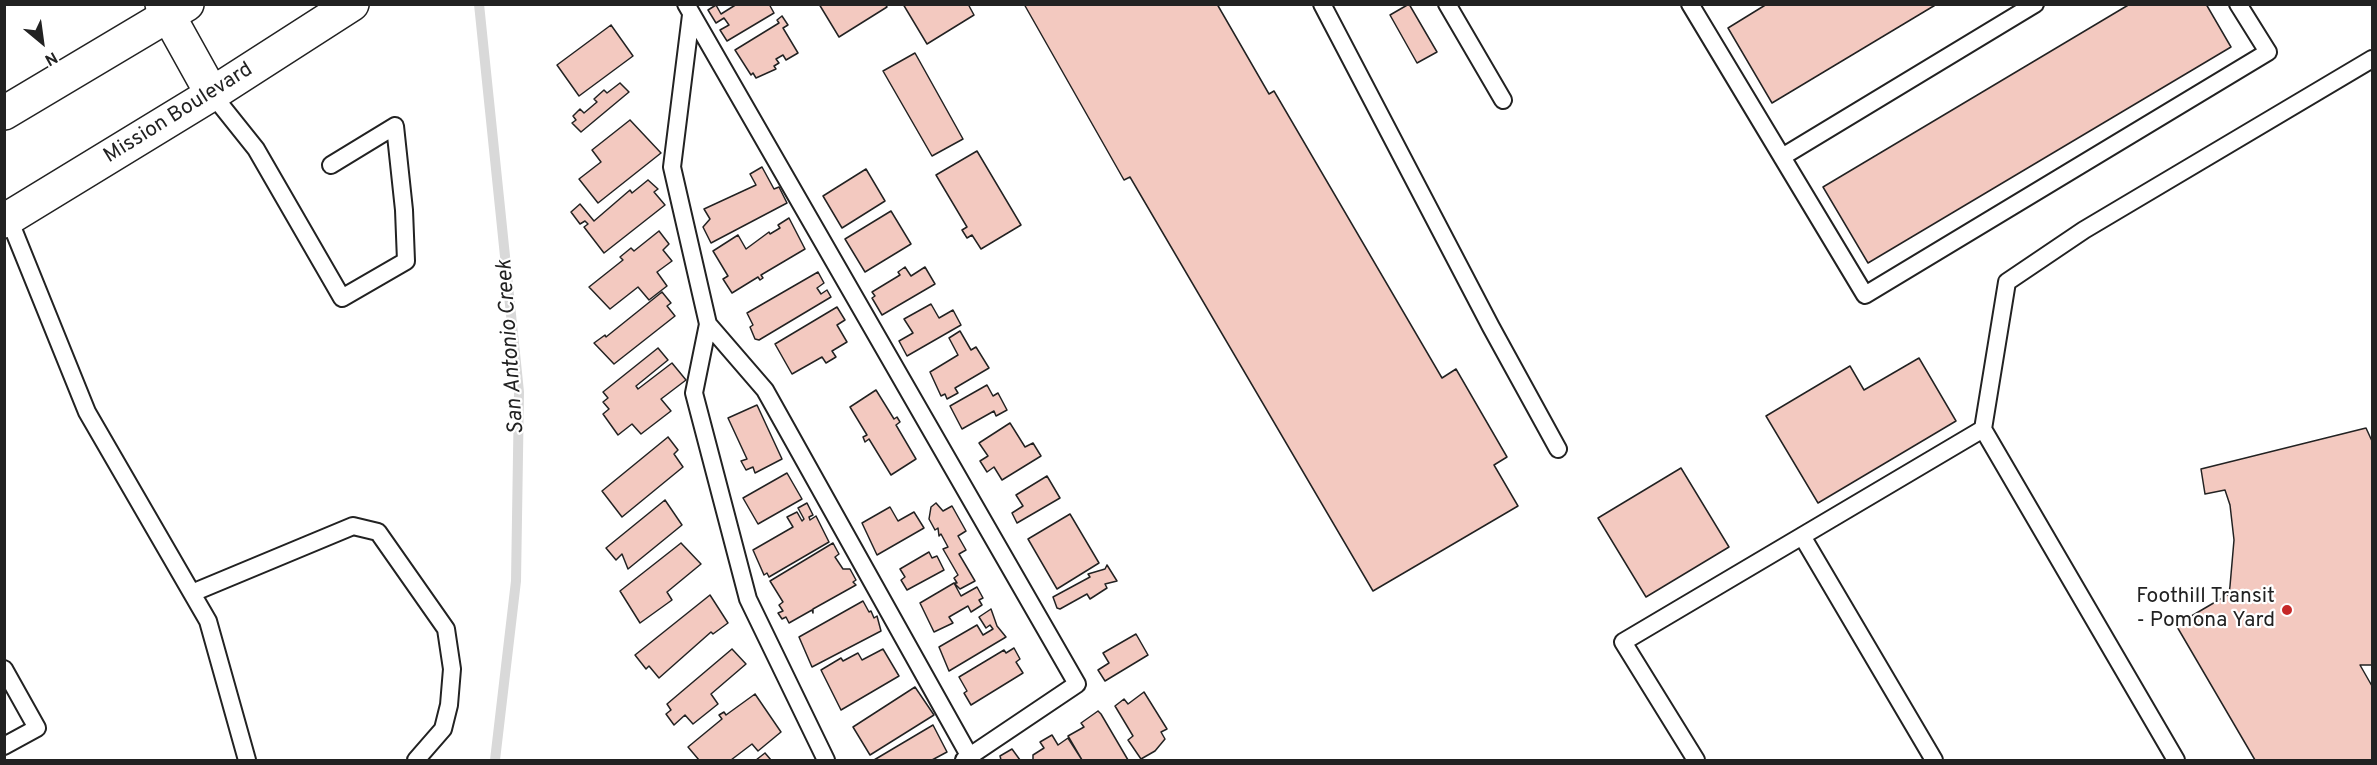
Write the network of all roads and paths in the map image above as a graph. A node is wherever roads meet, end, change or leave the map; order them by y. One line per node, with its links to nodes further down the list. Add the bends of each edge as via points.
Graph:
1 (352, 4): 10 (main road, Mission Boulevard)
2 (1322, 4): 18 (lane)
3 (1447, 4): 11 (lane)
4 (1690, 4): 13 (lane)
5 (2035, 4): 13 (lane)
6 (2238, 4): 13 (lane, via 2268,51 1865,295)
7 (172, 8): 10 (main road); 12 (main road)
8 (689, 10): 16 (lane, via 672,167); 23 (lane, via 1077,684)
9 (2373, 59): 17 (lane, via 2084,230 2007,282)
10 (212, 94): 14 (lane, via 256,150 342,297 406,261 395,126); 15 (main road, Mission Boulevard)
11 (1503, 100)
12 (4, 113)
13 (1782, 157)
14 (331, 165)
15 (7, 220): 20 (lane, via 87,412)
16 (708, 324): 23 (lane, via 765,390); 26 (lane, via 694,393 748,599)
17 (1983, 429): 19 (lane); 29 (lane)
18 (1558, 449)
19 (1802, 536): 27 (lane, via 1623,642); 28 (lane)
20 (192, 593): 24 (lane, via 208,621); 25 (lane, via 353,526 378,532 446,629 452,669 449,705 443,729)
21 (4, 669): 22 (lane, via 37,728)
22 (4, 746)
23 (967, 759)
24 (247, 760)
25 (416, 760)
26 (826, 760)
27 (1696, 760)
28 (1934, 760)
29 (2176, 760)

